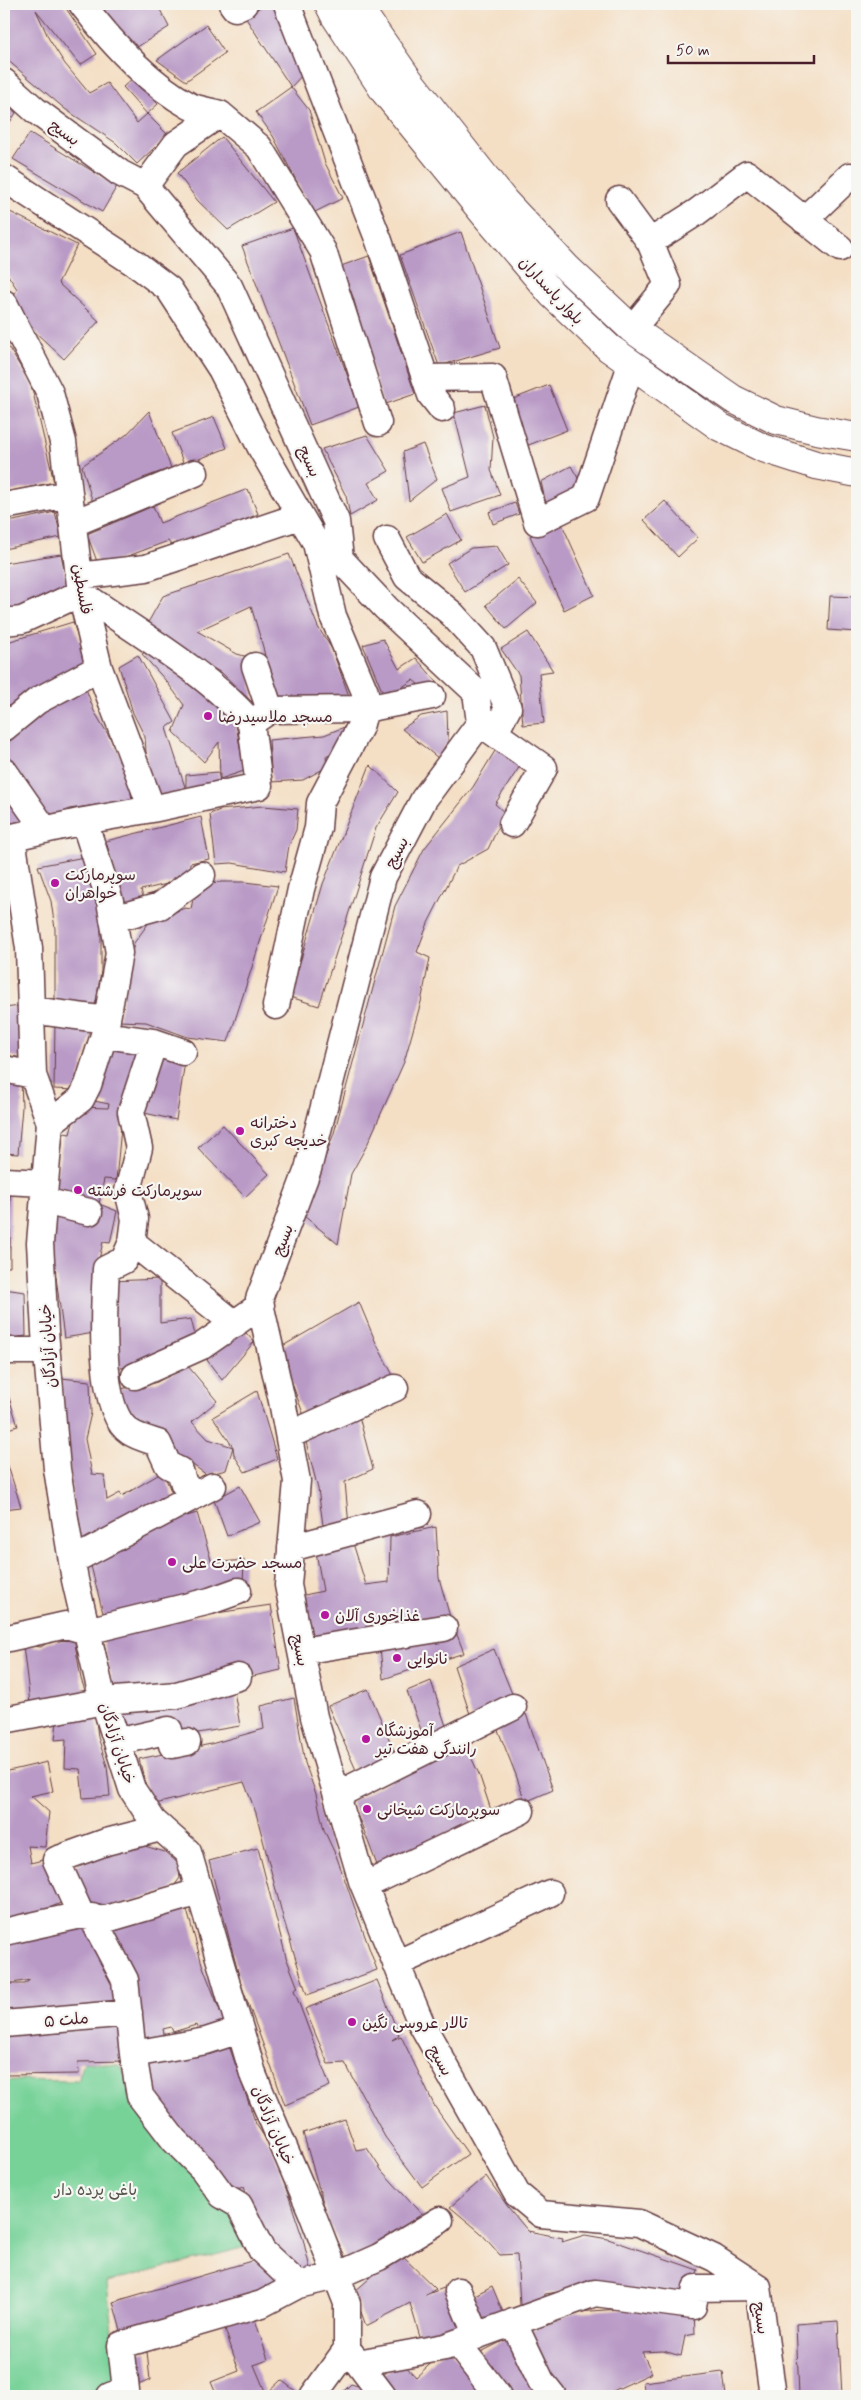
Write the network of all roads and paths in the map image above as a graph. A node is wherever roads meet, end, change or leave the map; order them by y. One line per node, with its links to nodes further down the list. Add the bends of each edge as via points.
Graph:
1 (82, 4): 8 (street, via 104,32 148,76 191,106)
2 (232, 4): 3 (street, via 236,8)
3 (244, 4)
4 (288, 4): 21 (street, via 379,241)
5 (329, 4): 9 (main road, بلوار پاسداران, via 385,92)
6 (356, 4): 9 (main road, بلوار پاسداران, via 408,79)
7 (4, 82): 12 (street, بسیج, via 35,110 120,173)
8 (220, 114): 12 (street, via 176,144); 24 (street, via 259,147 323,250)
9 (453, 156): 14 (main road, بلوار پاسداران)
10 (850, 176): 15 (street)
11 (4, 178): 31 (street, via 136,264 168,289 221,369)
12 (145, 186): 35 (street, بسیج, via 229,286 336,521)
13 (619, 200): 16 (street)
14 (495, 209): 19 (main road, بلوار پاسداران, via 568,269); 20 (main road, بلوار پاسداران, via 552,294)
15 (804, 220): 16 (street, via 746,174 697,212); 17 (street)
16 (650, 242): 19 (street, via 668,285)
17 (840, 248)
18 (4, 303): 29 (street, فلسطین, via 50,394 63,442)
19 (636, 332): 20 (main road, via 641,344); 22 (main road, بلوار پاسداران)
20 (628, 362): 21 (street, via 586,498 537,522 493,377); 25 (main road, بلوار پاسداران)
21 (426, 378): 23 (street, via 431,395)
22 (733, 399): 25 (main road, via 720,410); 26 (main road, بلوار پاسداران, via 776,420)
23 (442, 409)
24 (378, 423)
25 (720, 427): 28 (main road, بلوار پاسداران, via 763,448 816,465)
26 (857, 437)
27 (195, 472): 32 (street)
28 (857, 473)
29 (69, 494): 30 (street); 32 (street, فلسطین)
30 (4, 506)
31 (300, 516): 34 (street); 36 (street, via 146,568)
32 (74, 523): 36 (street, فلسطین)
33 (388, 540): 43 (street, via 407,577 451,613 483,648 508,708 500,723)
34 (316, 543): 35 (street); 41 (street, via 333,616 365,692)
35 (340, 559): 43 (street, via 476,692)
36 (80, 584): 37 (street, via 22,620); 39 (street, فلسطین); 42 (street, via 239,710)
37 (4, 622)
38 (255, 666): 42 (street)
39 (99, 668): 44 (street, via 37,701); 46 (street, فلسطین)
40 (432, 696): 41 (street)
41 (365, 709): 42 (street); 53 (street, via 360,727 320,803 318,828 301,889)
42 (260, 716): 46 (street, via 259,786)
43 (480, 723): 48 (street, via 544,768); 65 (street, بسیج, via 424,799 383,877 308,1169 259,1299)
44 (4, 728)
45 (4, 771): 49 (street)
46 (152, 809): 47 (street)
47 (84, 821): 49 (street); 52 (street)
48 (512, 824)
49 (45, 830): 50 (street)
50 (8, 838): 54 (street, via 29,948)
51 (202, 875): 52 (street, via 160,906)
52 (113, 919): 55 (street, via 118,953)
53 (276, 1006)
54 (31, 1010): 55 (street); 59 (street)
55 (105, 1027): 56 (street); 60 (street, via 81,1099)
56 (154, 1042): 57 (street); 64 (street, via 131,1112 139,1148 128,1191 134,1219)
57 (183, 1052)
58 (4, 1069): 59 (street)
59 (33, 1075): 60 (street)
60 (50, 1123): 62 (street, خیابان آزادگان)
61 (4, 1181): 62 (street)
62 (44, 1192): 63 (street); 68 (street, خیابان آزادگان, via 40,1243)
63 (89, 1212)
64 (132, 1242): 66 (street); 74 (street, via 124,1260 106,1270 106,1373 114,1413 129,1432 158,1443 168,1465 180,1471 184,1484 204,1491)
65 (261, 1305): 66 (street); 71 (street, بسیج)
66 (235, 1324): 69 (street, via 202,1346)
67 (4, 1351): 68 (street)
68 (46, 1351): 74 (street, خیابان آزادگان, via 57,1469)
69 (135, 1376)
70 (395, 1388): 71 (street)
71 (289, 1435): 73 (street, بسیج, via 297,1481)
72 (418, 1514): 73 (street)
73 (291, 1548): 79 (street, بسیج, via 288,1585)
74 (72, 1561): 77 (street, خیابان آزادگان)
75 (238, 1591): 77 (street)
76 (444, 1628): 79 (street)
77 (87, 1631): 78 (street, via 66,1625); 81 (street, خیابان آزادگان)
78 (4, 1639)
79 (301, 1650): 86 (street, بسیج, via 314,1717)
80 (238, 1677): 81 (street, via 177,1695)
81 (104, 1701): 83 (street); 84 (street, خیابان آزادگان)
82 (513, 1707): 86 (street)
83 (4, 1720)
84 (117, 1742): 85 (street, via 168,1730 172,1745); 88 (street, خیابان آزادگان, via 132,1789)
85 (187, 1742)
86 (337, 1795): 89 (street, بسیج)
87 (521, 1810): 89 (street)
88 (161, 1828): 90 (street, خیابان آزادگان, via 188,1852); 92 (street, via 106,1842 56,1860)
89 (364, 1886): 94 (street, بسیج)
90 (200, 1892): 92 (street, via 102,1920); 97 (street, خیابان آزادگان)
91 (550, 1893): 94 (street)
92 (87, 1916): 93 (street); 95 (street, via 125,1980)
93 (4, 1932)
94 (396, 1964): 102 (street, بسیج, via 420,2023 517,2194 541,2214 639,2223 714,2258)
95 (129, 2013): 96 (street, ملت ۵); 98 (street)
96 (4, 2024)
97 (240, 2030): 98 (street, via 206,2041); 100 (street, خیابان آزادگان, via 254,2078)
98 (133, 2054): 101 (street, via 140,2096 222,2195 239,2206 262,2251)
99 (440, 2220): 100 (street, via 379,2257)
100 (336, 2276): 101 (street); 106 (street, خیابان آزادگان, via 346,2303)
101 (298, 2285): 107 (street, via 262,2304 120,2345 126,2390)
102 (758, 2287): 104 (street, via 696,2288 693,2306 595,2293); 112 (street, بسیج)
103 (458, 2291): 105 (street)
104 (513, 2322): 105 (street); 111 (street, via 541,2380)
105 (467, 2339): 106 (street, via 445,2347); 110 (street)
106 (353, 2356): 108 (street); 109 (street)
107 (110, 2396)
108 (313, 2396)
109 (383, 2396)
110 (498, 2396)
111 (553, 2396)
112 (773, 2396)

